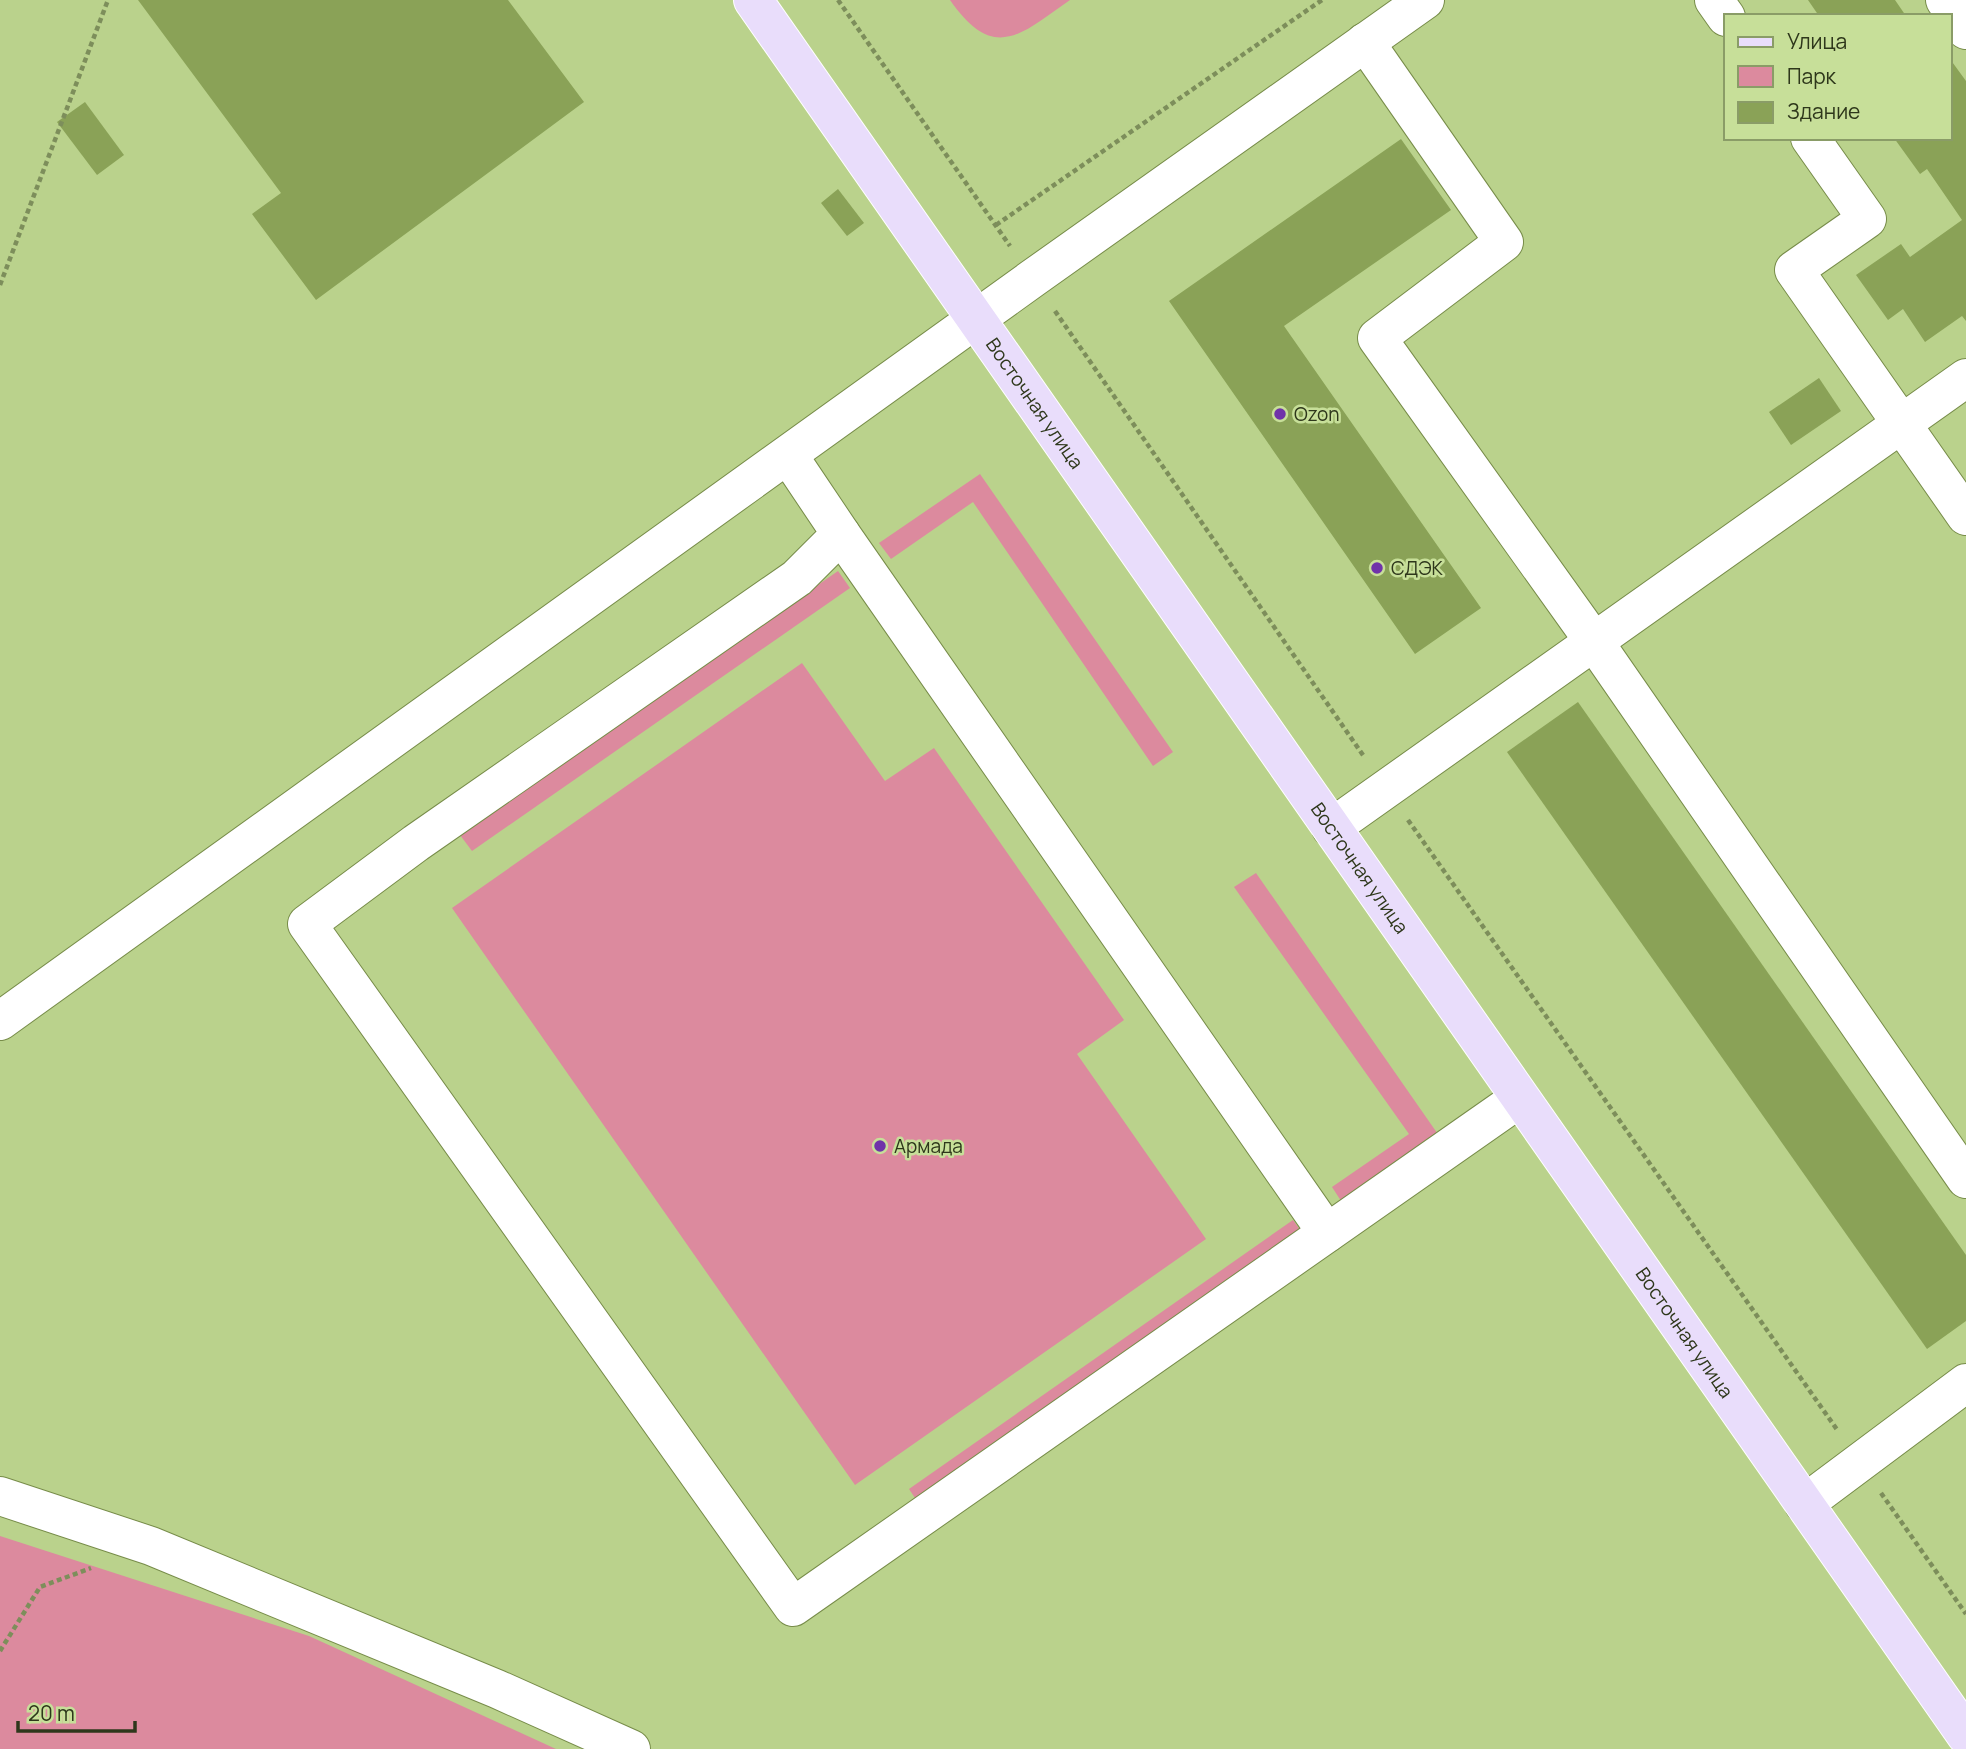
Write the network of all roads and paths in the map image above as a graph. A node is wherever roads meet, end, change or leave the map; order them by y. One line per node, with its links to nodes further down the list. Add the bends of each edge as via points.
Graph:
1 (108, 0): 10 (path)
2 (753, 0): 11 (main road, Восточная улица)
3 (1322, 0): 9 (path)
4 (1425, 0): 7 (street)
5 (1945, 0): 6 (street)
6 (1966, 30)
7 (1365, 42): 11 (street); 17 (street, via 1504,242 1377,338)
8 (1811, 140): 13 (street, via 1867,219 1794,271)
9 (996, 225)
10 (0, 285)
11 (977, 319): 14 (street); 18 (main road, Восточная улица)
12 (1966, 378): 13 (street)
13 (1904, 425): 15 (street); 17 (street)
14 (788, 455): 16 (street); 19 (street)
15 (1966, 516)
16 (841, 534): 22 (street); 22 (street, via 797,578 307,924 793,1607)
17 (1595, 643): 18 (street); 21 (street)
18 (1331, 828): 20 (main road, Восточная улица)
19 (0, 1021)
20 (1520, 1098): 22 (street); 25 (main road, Восточная улица)
21 (1966, 1179)
22 (1326, 1233)
23 (1966, 1383): 25 (street)
24 (0, 1496): 26 (street)
25 (1804, 1504): 28 (main road, Восточная улица)
26 (151, 1546): 27 (path, via 40,1587); 29 (street)
27 (0, 1651)
28 (1966, 1735)
29 (631, 1749)

